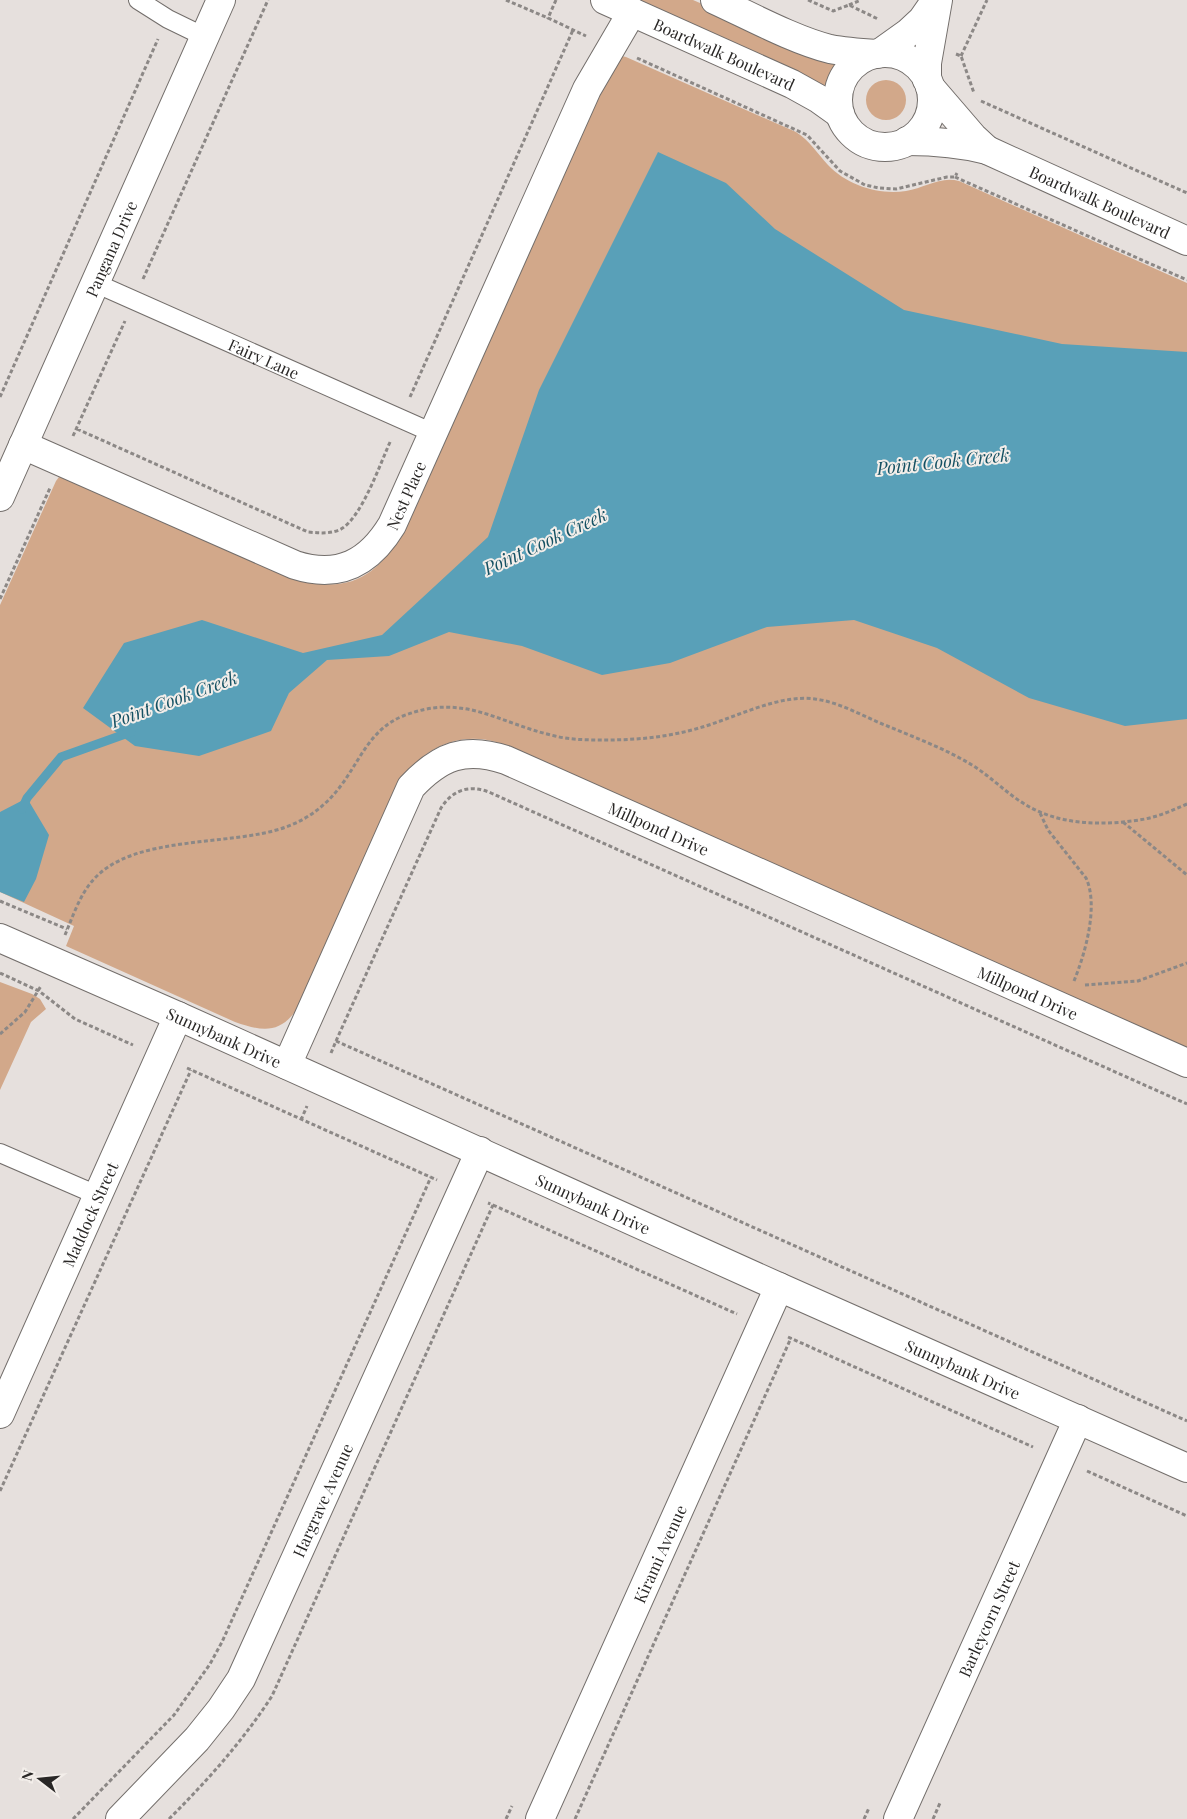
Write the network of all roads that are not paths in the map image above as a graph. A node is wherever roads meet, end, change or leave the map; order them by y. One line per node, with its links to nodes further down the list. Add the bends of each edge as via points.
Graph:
1 (138, 0): 6 (lane, via 168,19)
2 (222, 0): 6 (street, Pangana Drive)
3 (715, 0): 8 (street, via 829,48)
4 (937, 0): 7 (street)
5 (617, 5): 10 (street, Boardwalk Boulevard, via 792,84); 15 (street, Nest Place, via 607,45)
6 (205, 36): 14 (street, Pangana Drive)
7 (920, 39): 8 (street); 9 (street)
8 (878, 54): 9 (street, via 895,54 908,59 920,68); 10 (street, via 862,59 841,83 838,98)
9 (928, 83): 11 (street, via 932,102 928,118 920,132); 12 (street, Boardwalk Boulevard)
10 (840, 114): 11 (street, via 855,137 867,144 881,147)
11 (907, 141): 12 (street, Boardwalk Boulevard)
12 (976, 144): 13 (street, Boardwalk Boulevard)
13 (1187, 241)
14 (95, 283): 15 (lane, Fairy Lane); 16 (street, Pangana Drive)
15 (433, 433): 16 (street, Nest Place, via 382,541 368,555 352,564 322,571 279,559)
16 (23, 445): 17 (street, Pangana Drive)
17 (0, 497)
18 (0, 938): 19 (street, Sunnybank Drive)
19 (178, 1016): 21 (street, Sunnybank Drive); 24 (street, Maddock Street)
20 (1187, 1063): 21 (street, Millpond Drive, via 1067,996 506,760 465,753 441,762 411,787)
21 (287, 1065): 22 (street, Sunnybank Drive)
22 (480, 1151): 25 (street, Sunnybank Drive); 29 (street, Hargrave Avenue, via 241,1679 197,1739)
23 (0, 1153): 24 (lane)
24 (97, 1195): 26 (street, Maddock Street)
25 (779, 1287): 27 (street, Sunnybank Drive); 30 (street, Kirami Avenue)
26 (0, 1414)
27 (1078, 1419): 28 (street, Sunnybank Drive); 31 (street, Barleycorn Street)
28 (1187, 1468)
29 (120, 1819)
30 (540, 1819)
31 (898, 1819)

